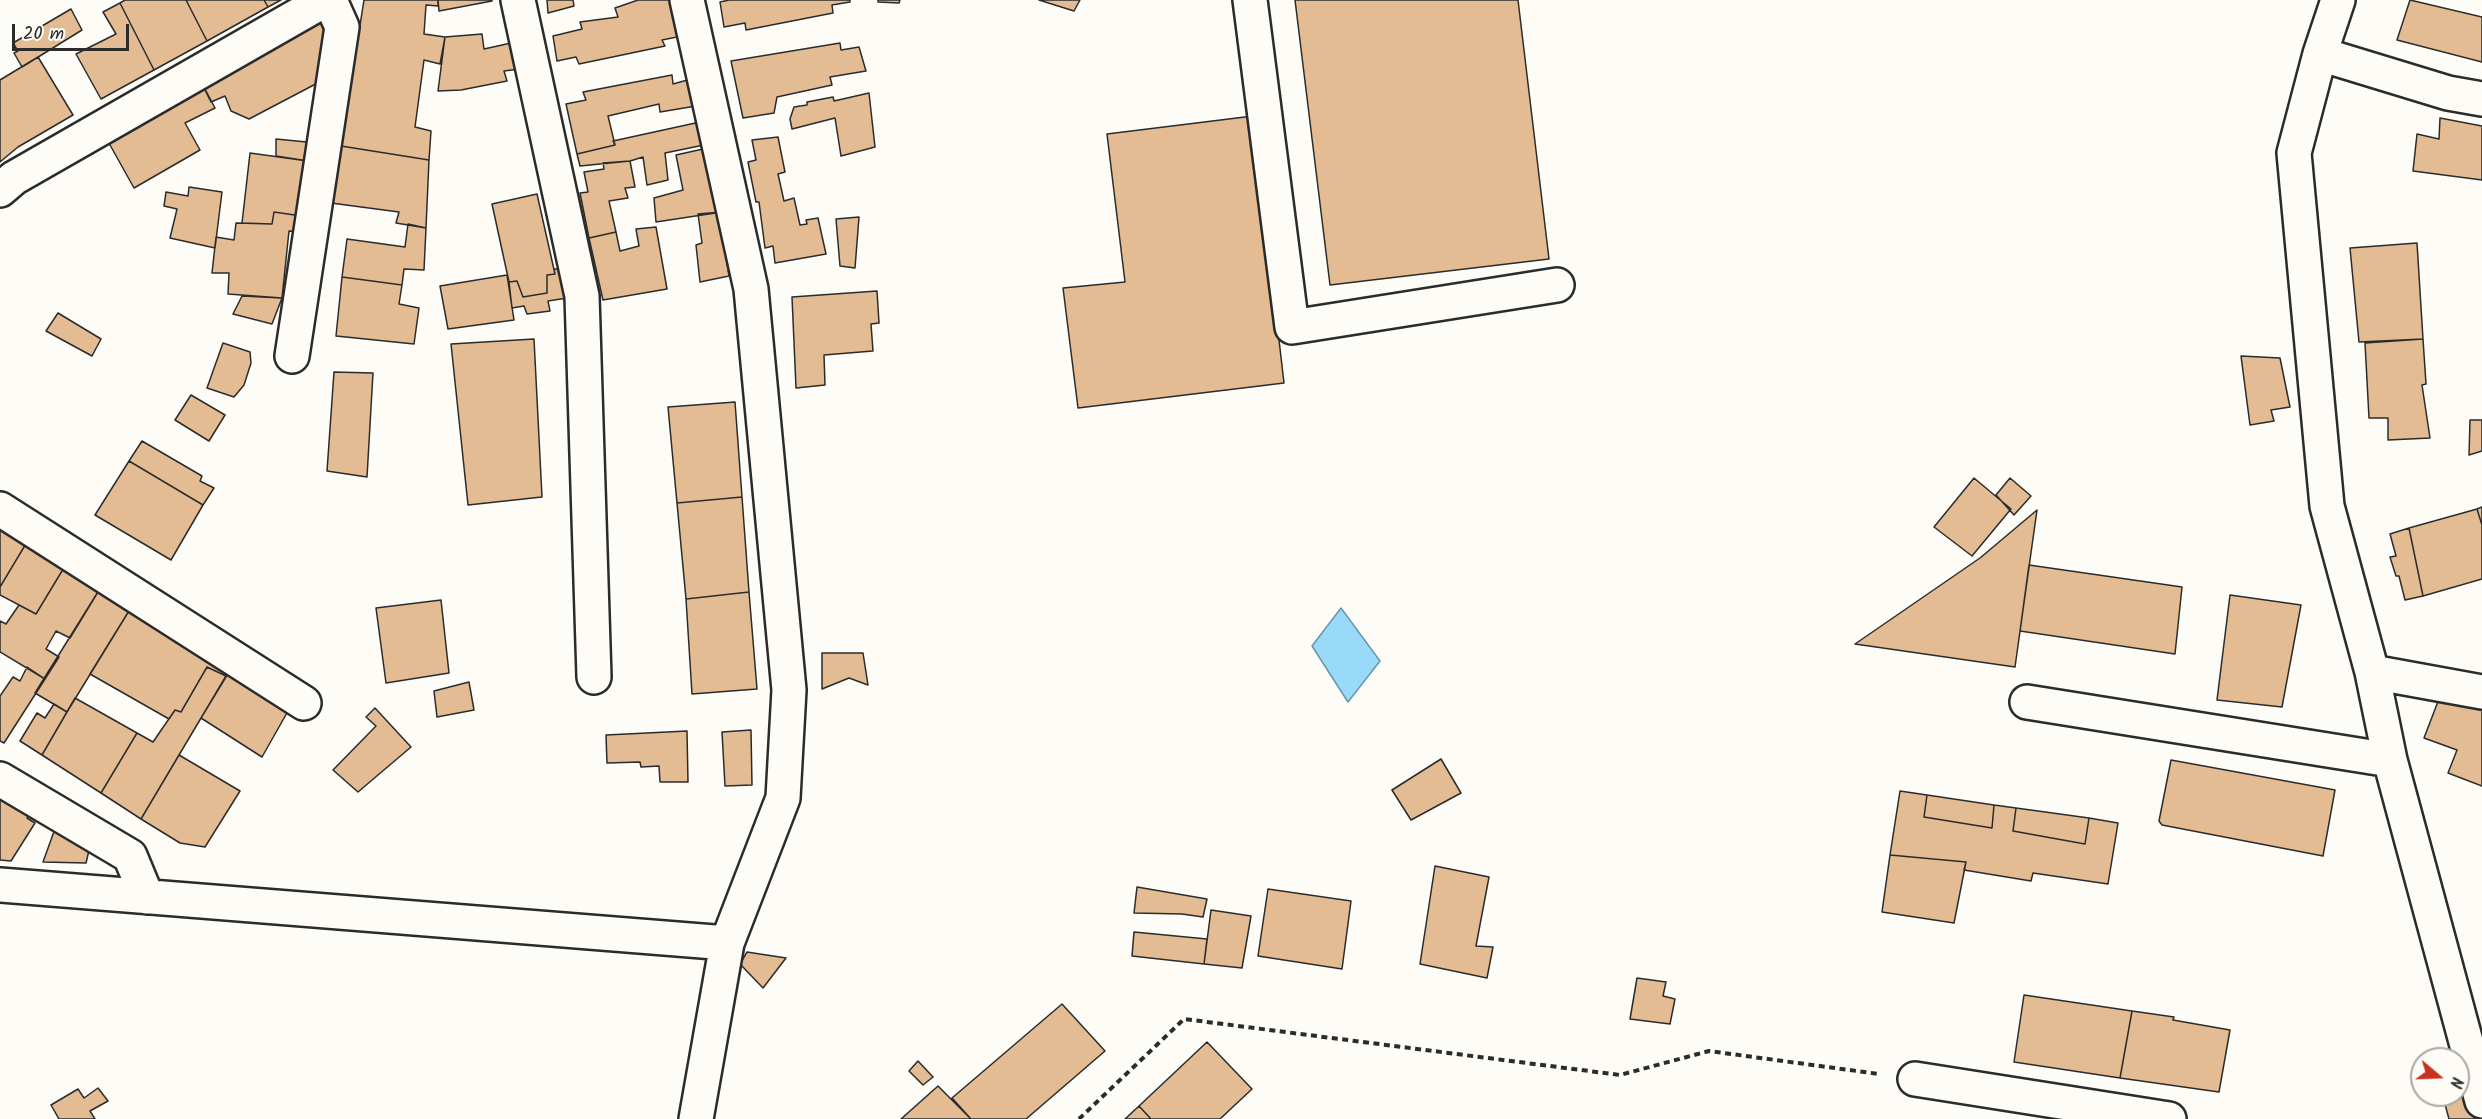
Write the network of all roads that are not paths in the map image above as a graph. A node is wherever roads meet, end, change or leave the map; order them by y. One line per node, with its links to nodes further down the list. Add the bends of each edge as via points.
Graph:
1 (325, 0): 9 (street, via 14,178)
2 (330, 0): 11 (street, via 342,27)
3 (518, 0): 14 (street, via 582,296)
4 (687, 0): 22 (street, via 751,289 789,690 783,798)
5 (1250, 0): 10 (street, via 1292,327)
6 (2338, 0): 7 (street)
7 (2320, 54): 8 (street, via 2448,93); 13 (street, via 2294,153 2302,253 2327,506)
8 (2482, 99)
9 (0, 190)
10 (1557, 285)
11 (292, 356)
12 (0, 509): 17 (street)
13 (2372, 672): 15 (street); 18 (street)
14 (594, 677)
15 (2482, 692)
16 (2027, 702): 18 (street)
17 (304, 703)
18 (2390, 760): 24 (street)
19 (0, 779): 21 (street, via 130,856)
20 (0, 885): 21 (street)
21 (147, 897): 22 (street)
22 (727, 943): 25 (street)
23 (1916, 1079): 26 (street)
24 (2482, 1101)
25 (696, 1119)
26 (2169, 1119)

